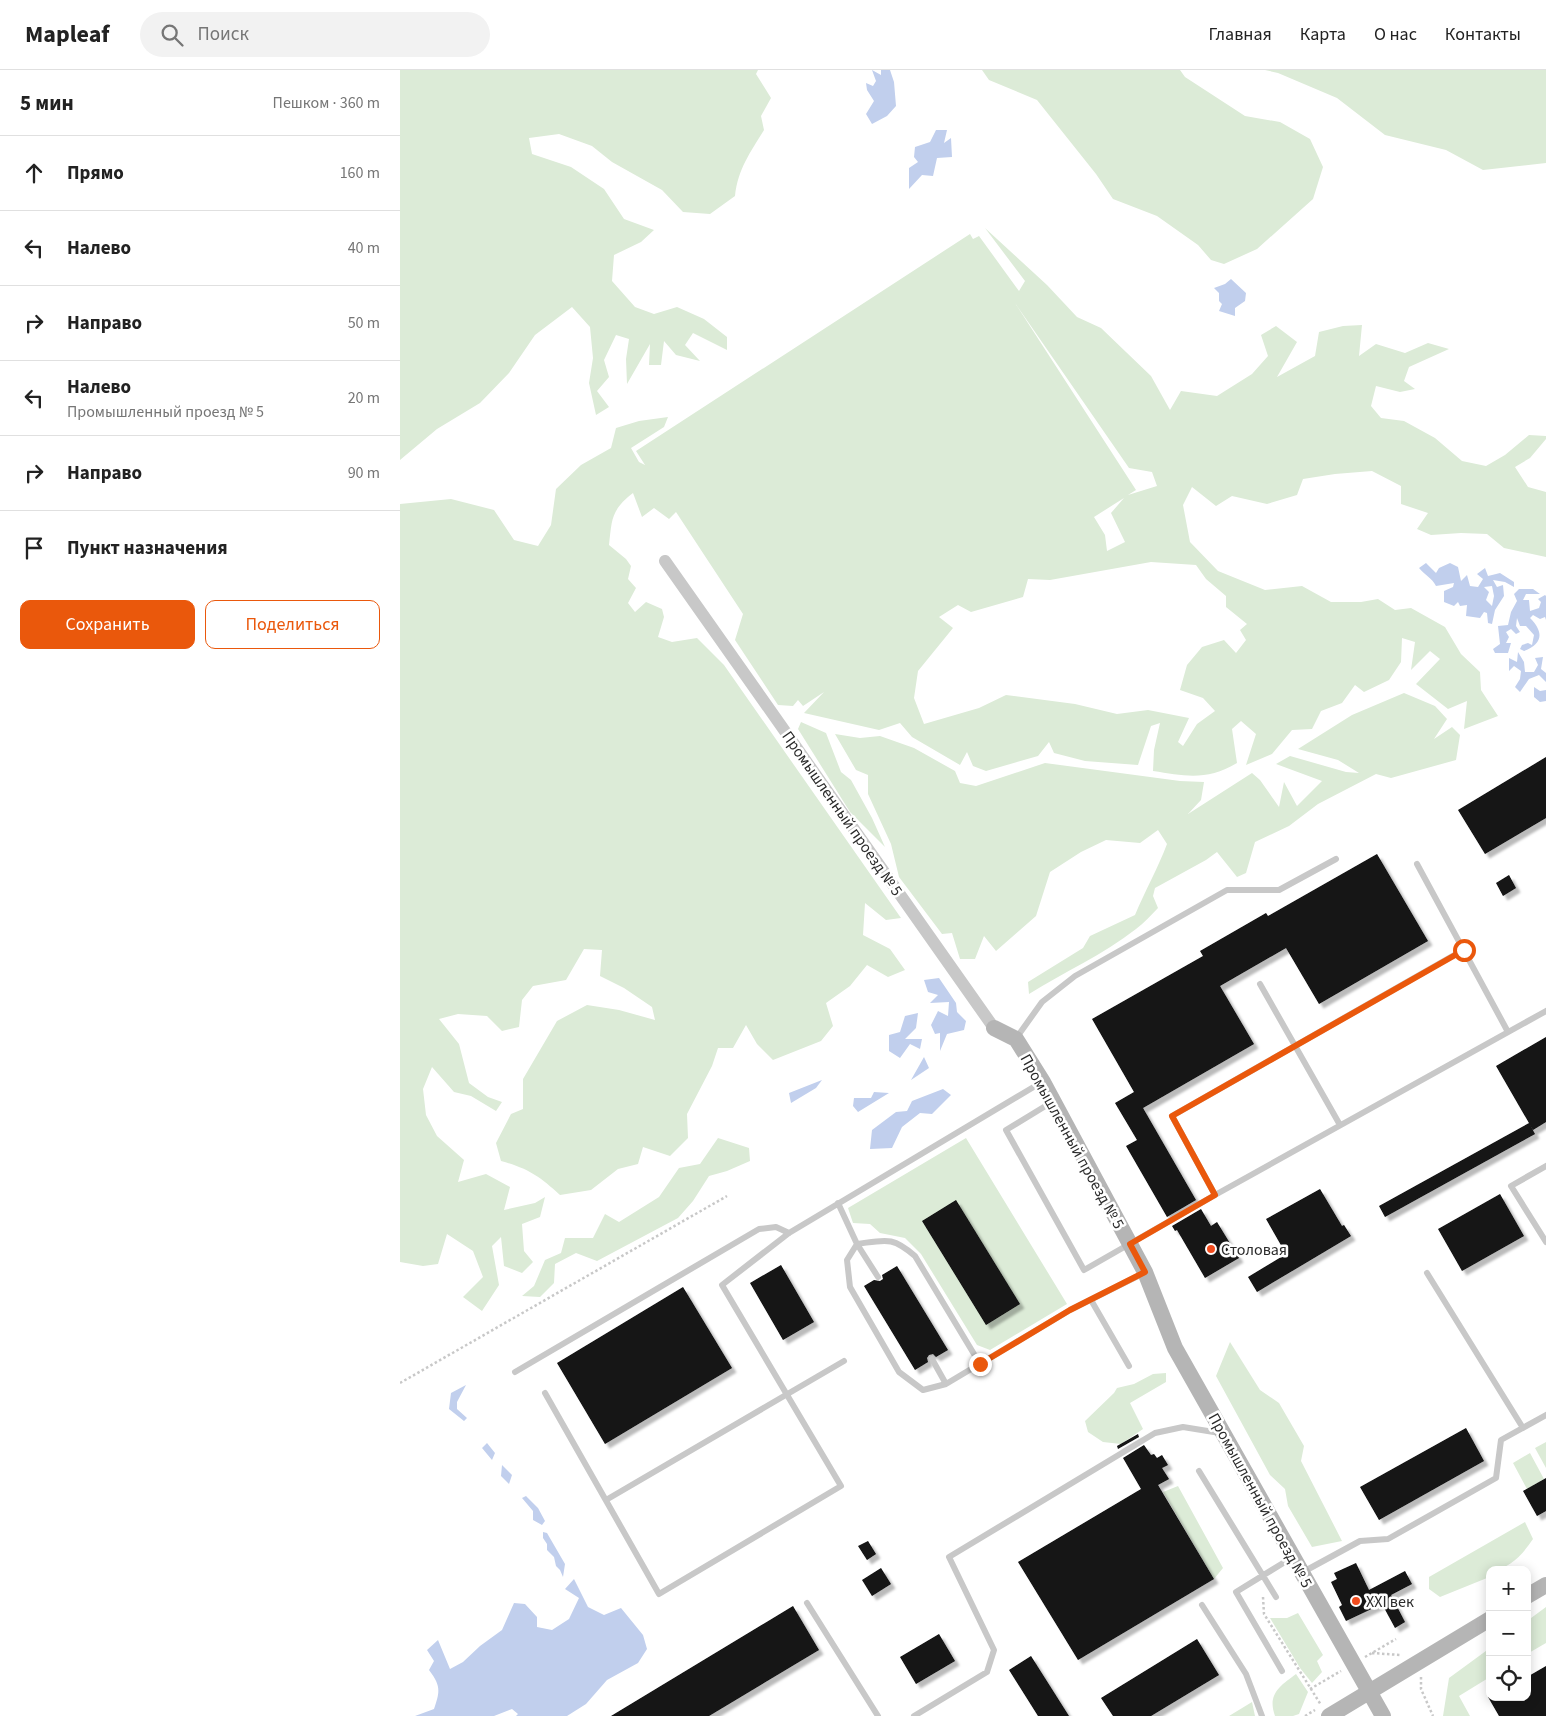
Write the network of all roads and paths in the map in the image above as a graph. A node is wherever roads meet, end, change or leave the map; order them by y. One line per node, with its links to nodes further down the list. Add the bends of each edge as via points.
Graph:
1 (665, 561): 7 (street, Промышленный проезд № 5)
2 (1336, 859): 9 (lane, via 1279,890 1227,890 1218,895 1075,976 1042,1002)
3 (1417, 864): 4 (lane)
4 (1464, 950): 8 (lane); 10 (lane)
5 (1260, 984): 10 (lane)
6 (1546, 1011): 8 (lane)
7 (994, 1028): 9 (street, Промышленный проезд № 5)
8 (1508, 1032): 13 (lane)
9 (1016, 1038): 11 (street, Промышленный проезд № 5)
10 (1296, 1045): 13 (lane); 15 (lane, via 1172,1116)
11 (1043, 1082): 12 (street, Промышленный проезд № 5); 17 (lane)
12 (1053, 1101): 21 (street, Промышленный проезд № 5); 21 (lane, via 1006,1130 1084,1270)
13 (1340, 1125): 15 (lane)
14 (1546, 1166): 19 (lane, via 1511,1186)
15 (1215, 1195): 21 (lane)
16 (728, 1196): 31 (path)
17 (838, 1203): 18 (lane); 20 (lane)
18 (790, 1233): 30 (lane, via 776,1227 758,1228); 34 (lane, via 722,1285)
19 (1546, 1242)
20 (857, 1244): 24 (lane); 28 (lane, via 887,1240 902,1244 916,1256); 32 (lane, via 847,1260 850,1287 898,1372 923,1390)
21 (1130, 1244): 22 (street, Промышленный проезд № 5)
22 (1145, 1272): 25 (lane); 37 (street, Промышленный проезд № 5, via 1175,1348)
23 (1427, 1273): 36 (lane)
24 (878, 1277)
25 (1091, 1300): 28 (lane); 29 (lane)
26 (932, 1359): 32 (lane)
27 (844, 1361): 34 (lane)
28 (980, 1364): 32 (lane)
29 (1130, 1366)
30 (515, 1372)
31 (400, 1382)
32 (946, 1384)
33 (545, 1393): 39 (lane)
34 (787, 1394): 39 (lane); 39 (lane, via 841,1486 659,1594)
35 (1546, 1415): 36 (lane)
36 (1523, 1428): 41 (lane, via 1501,1440 1496,1478 1388,1539 1360,1541)
37 (1223, 1433): 40 (street, Промышленный проезд № 5); 54 (lane, via 1184,1427 1155,1433 949,1557 994,1650 988,1672)
38 (1199, 1471): 42 (lane)
39 (606, 1500)
40 (1293, 1557): 41 (street, Промышленный проезд № 5); 42 (lane)
41 (1302, 1572): 51 (street, Промышленный проезд № 5)
42 (1263, 1575): 45 (lane); 49 (lane, via 1236,1592); 52 (path, via 1264,1614)
43 (1546, 1585): 44 (street)
44 (1531, 1594)
45 (1276, 1597)
46 (808, 1604): 53 (lane)
47 (1202, 1605): 55 (lane, via 1246,1674)
48 (1486, 1621): 51 (street)
49 (1282, 1671)
50 (1420, 1676): 58 (path, via 1421,1688)
51 (1369, 1692): 52 (street); 57 (street, Промышленный проезд № 5)
52 (1325, 1711): 56 (path)
53 (878, 1716)
54 (914, 1716)
55 (1262, 1716)
56 (1306, 1716)
57 (1383, 1716)
58 (1433, 1716)

